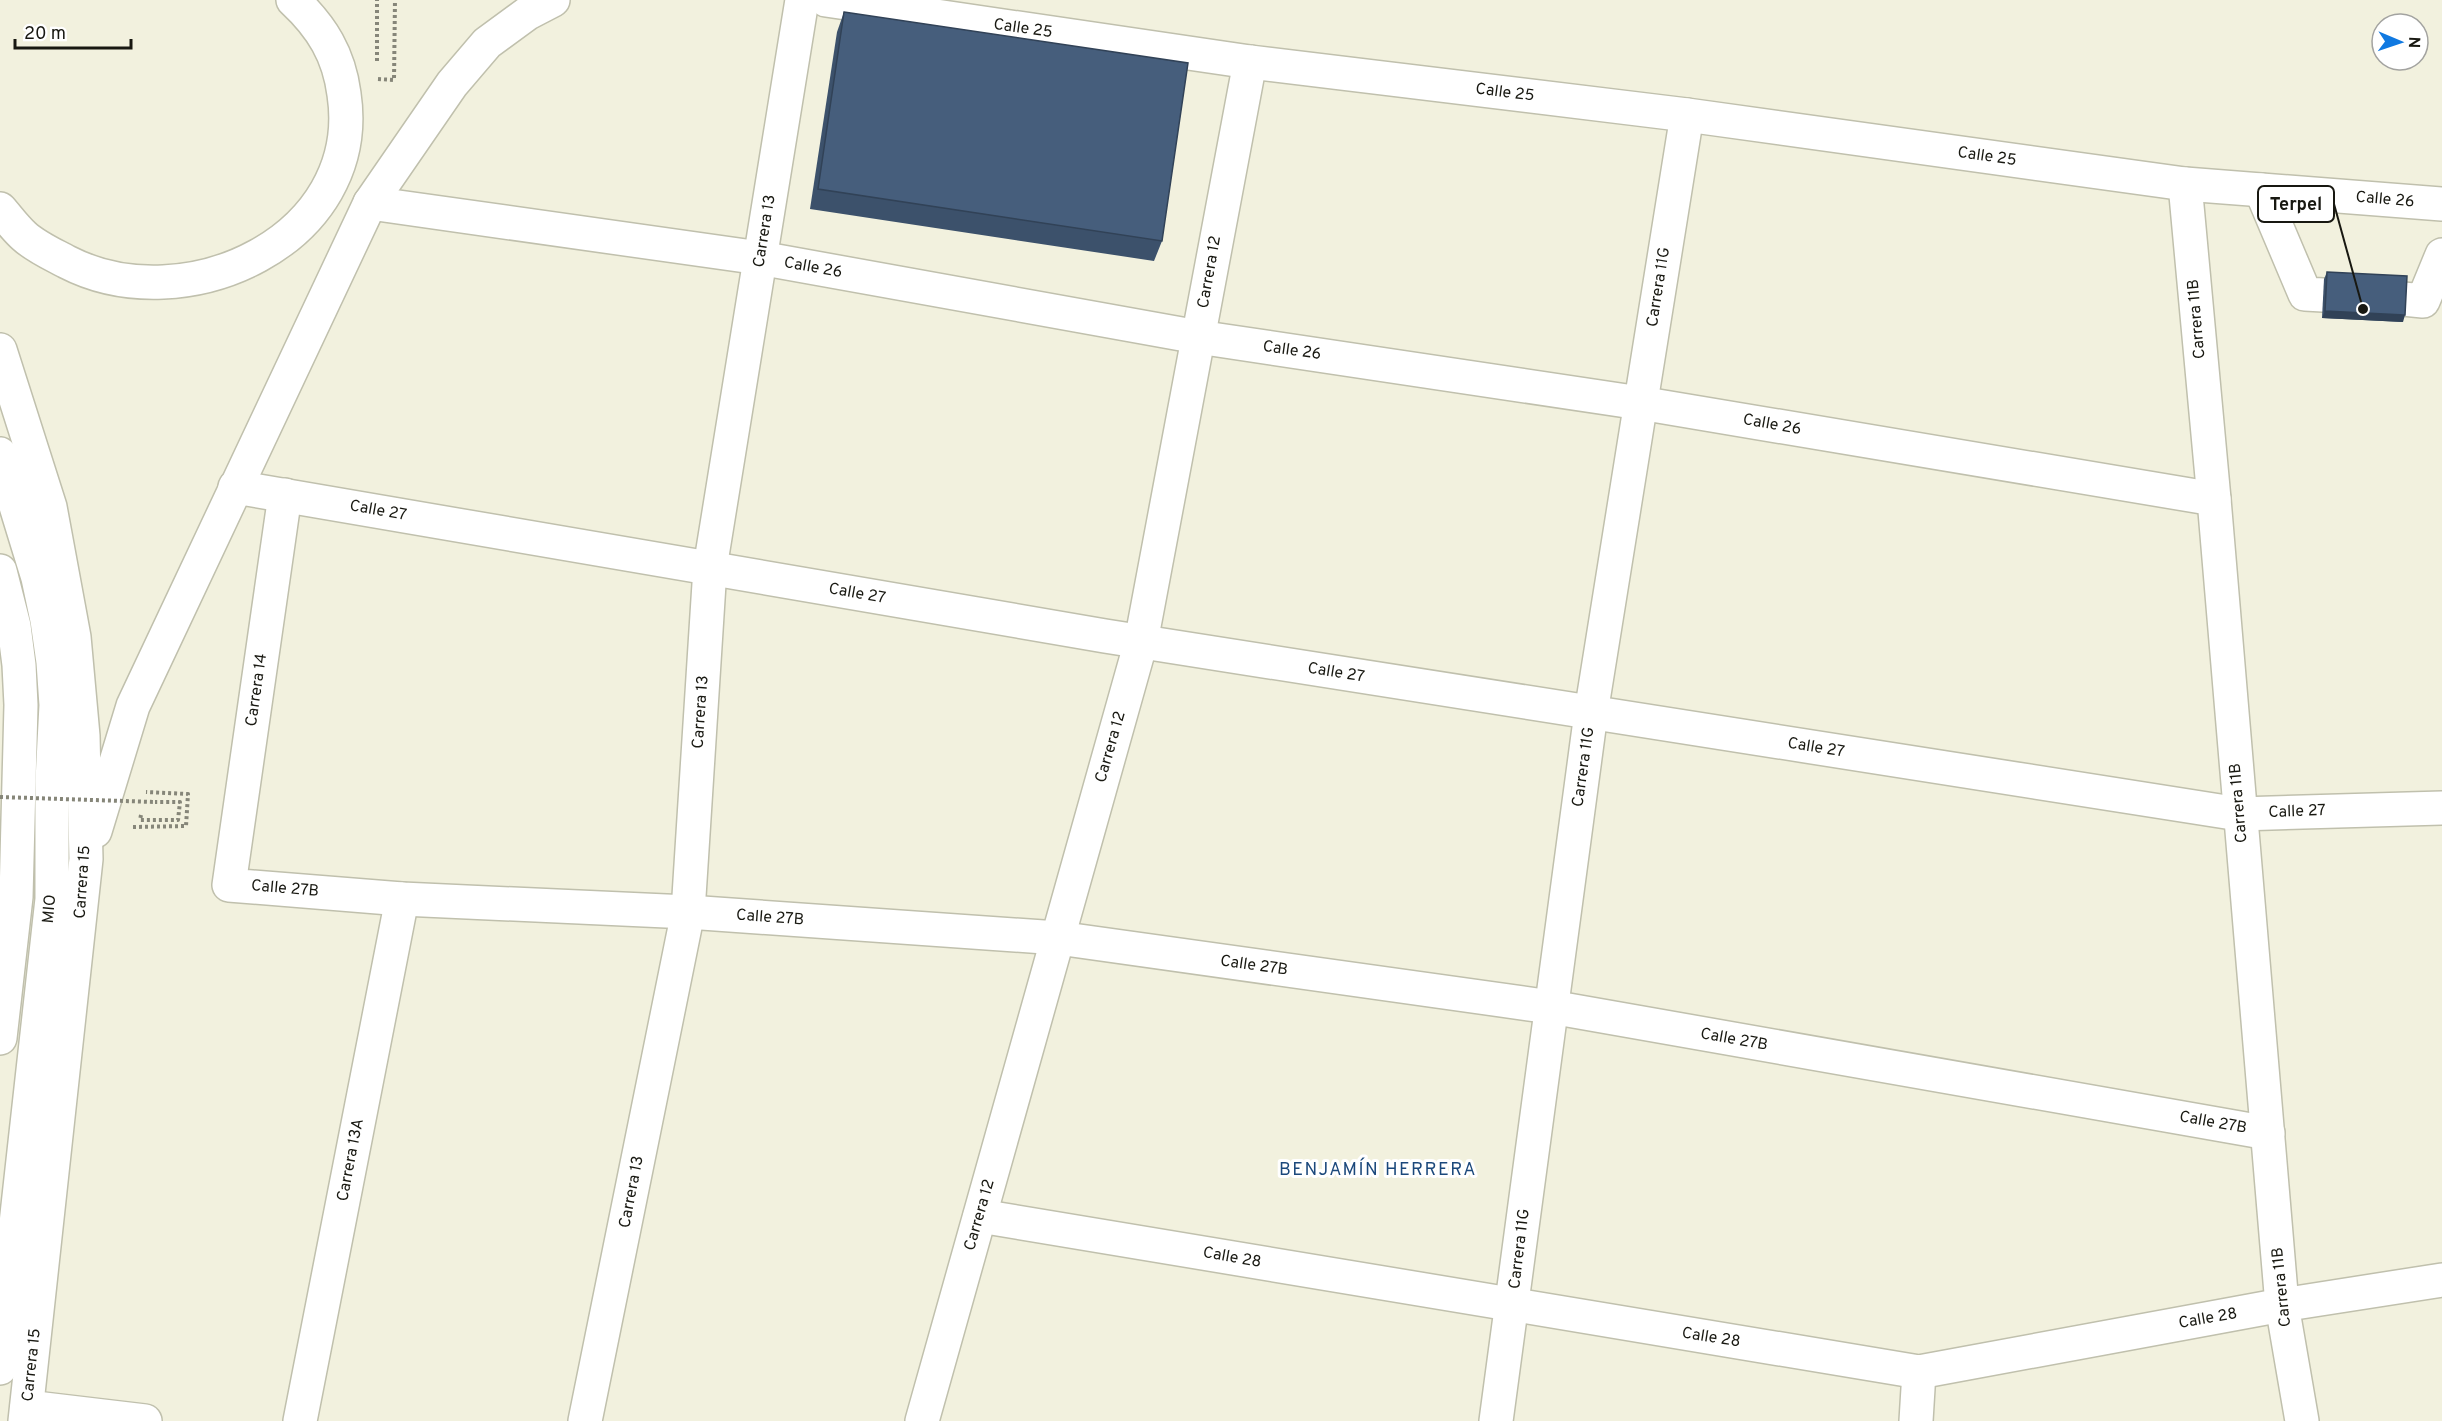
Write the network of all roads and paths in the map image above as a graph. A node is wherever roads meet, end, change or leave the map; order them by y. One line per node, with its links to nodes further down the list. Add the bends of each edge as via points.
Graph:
1 (293, 0): 13 (street, via 320,28 339,64 347,110 346,138 340,162 316,207 275,244 228,271 208,277 178,283 124,281 99,277 43,250 23,236)
2 (378, 0): 3 (path, via 377,79 394,80)
3 (395, 0)
4 (553, 0): 11 (street, via 487,43 452,84)
5 (802, 0): 15 (street, Carrera 13)
6 (826, 0): 7 (street, Calle 25)
7 (1250, 62): 8 (street, Calle 25); 18 (street, Carrera 12)
8 (1687, 115): 9 (street, Calle 25); 20 (street, Carrera 11G)
9 (2185, 184): 10 (street, Calle 26); 24 (street, Carrera 11B)
10 (2261, 190): 12 (street, Calle 26); 16 (street, via 2305,294)
11 (370, 203): 15 (street, Calle 26); 22 (street)
12 (2442, 204)
13 (0, 209)
14 (2442, 255): 17 (street, via 2422,301)
15 (760, 258): 18 (street, Calle 26); 25 (street, Carrera 13)
16 (2323, 295)
17 (2403, 299)
18 (1198, 337): 20 (street, Calle 26); 27 (street, Carrera 12)
19 (0, 350): 33 (street, Carrera 15, via 50,507 75,637)
20 (1640, 403): 24 (street, Calle 26); 28 (street, Carrera 11G)
21 (0, 454): 45 (street, MIO, via 45,609 56,705 52,899)
22 (235, 487): 23 (street, Calle 27); 33 (street, via 133,706)
23 (285, 495): 25 (street, Calle 27); 34 (street, Carrera 14)
24 (2214, 499): 31 (street, Carrera 11B)
25 (710, 568): 27 (street, Calle 27); 36 (street, Carrera 13)
26 (0, 571): 39 (street, via 14,626 21,705 16,897)
27 (1141, 642): 28 (street, Calle 27); 37 (street, Carrera 12)
28 (1592, 713): 31 (street, Calle 27); 38 (street, Carrera 11G)
29 (0, 797): 32 (path, bridge, via 155,802 180,802 178,820 140,820 143,792 188,795 186,826)
30 (2442, 808): 31 (street, Calle 27)
31 (2239, 814): 40 (street, Carrera 11B)
32 (137, 827)
33 (87, 859): 47 (street, Carrera 15)
34 (229, 885): 35 (street, Calle 27B)
35 (402, 899): 36 (street, Calle 27B); 49 (street, Carrera 13A)
36 (688, 912): 37 (street, Calle 27B); 50 (street, Carrera 13)
37 (1058, 938): 38 (street, Calle 27B); 41 (street, Carrera 12)
38 (1551, 1008): 40 (street, Calle 27B); 44 (street, Carrera 11G)
39 (0, 1038)
40 (2268, 1133): 43 (street, Carrera 11B)
41 (980, 1216): 44 (street, Calle 28); 51 (street, Carrera 12)
42 (2442, 1280): 43 (street, Calle 28)
43 (2282, 1305): 46 (street, Calle 28); 54 (street, Carrera 11B)
44 (1513, 1306): 46 (street, Calle 28); 52 (street, Carrera 11G)
45 (0, 1368)
46 (1919, 1372): 53 (street)
47 (26, 1414): 48 (street)
48 (145, 1421)
49 (300, 1421)
50 (585, 1421)
51 (922, 1421)
52 (1496, 1421)
53 (1916, 1421)
54 (2302, 1421)

